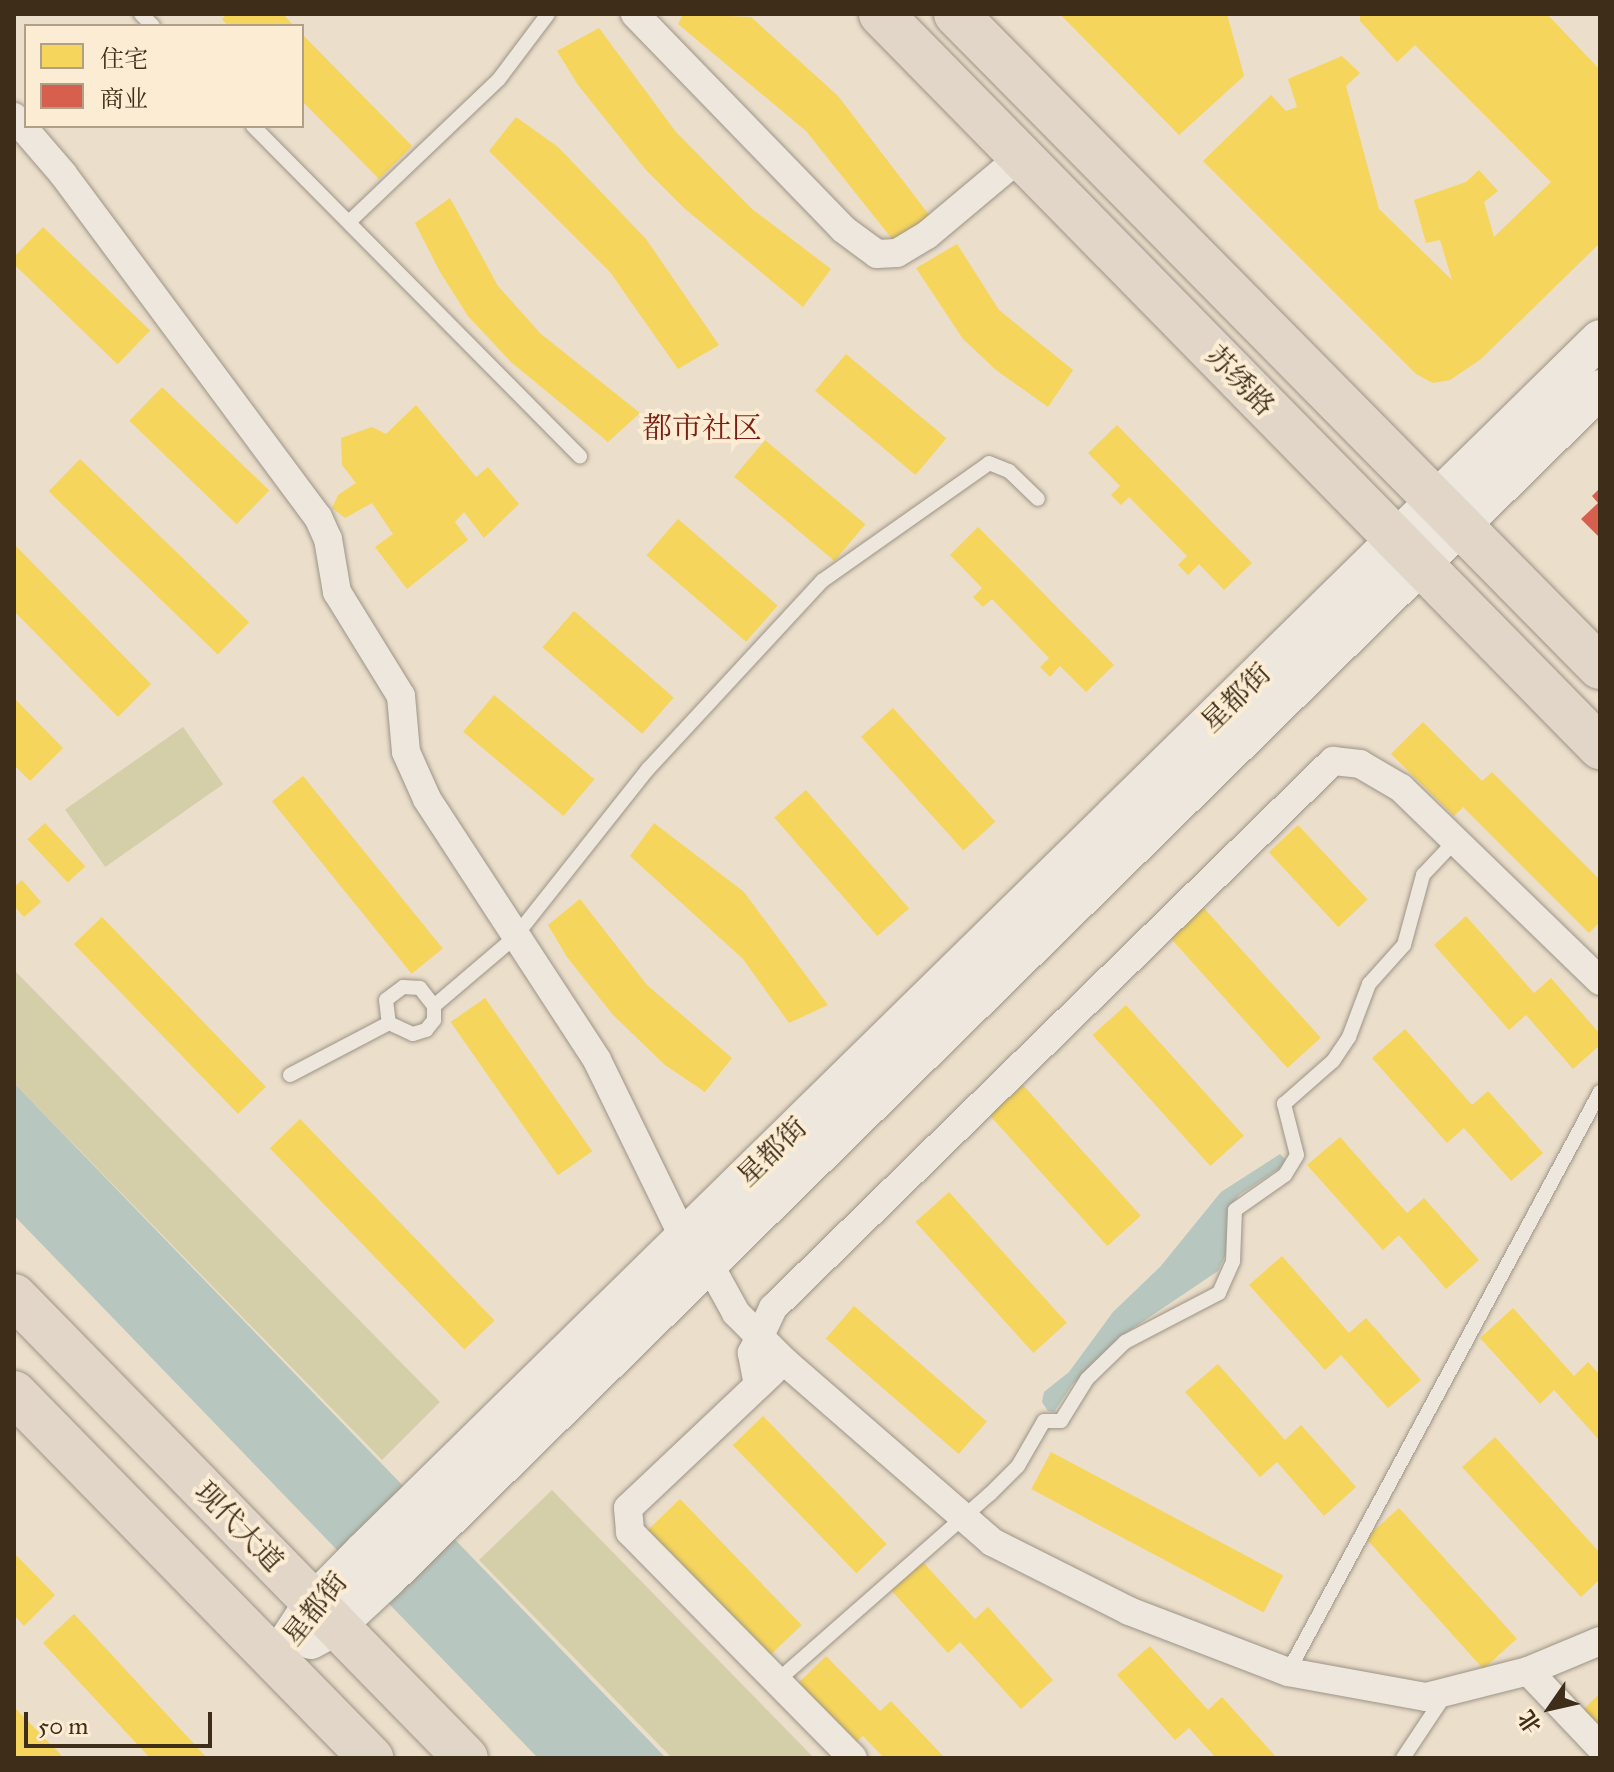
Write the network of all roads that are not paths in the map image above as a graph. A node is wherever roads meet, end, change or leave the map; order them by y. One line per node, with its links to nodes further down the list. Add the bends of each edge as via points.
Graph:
1 (548, 14): 8 (lane, via 499,79)
2 (635, 14): 7 (street, via 843,229 877,254 897,253 927,235)
3 (881, 14): 7 (main road, 苏绣路)
4 (956, 14): 13 (main road, 苏绣路)
5 (14, 117): 18 (street, via 63,174 318,517 328,539 337,592 401,696 402,735 414,773)
6 (255, 128): 8 (lane)
7 (1020, 157): 14 (main road, 苏绣路)
8 (349, 222): 11 (lane)
9 (1600, 339): 13 (main road, 星都街)
10 (1600, 389): 13 (main road, 星都街)
11 (580, 457)
12 (1038, 499): 18 (lane, via 1009,471 989,463 822,581 648,769)
13 (1449, 513): 14 (main road, 星都街); 15 (main road, 苏绣路)
14 (1409, 553): 16 (main road, 苏绣路); 24 (main road, 星都街)
15 (1600, 667)
16 (1600, 747)
17 (1457, 839): 19 (street); 26 (street, via 1379,775 1347,759 1326,766 871,1208 773,1308); 30 (lane, via 1423,875 1404,945 1369,984 1349,1037 1333,1061 1284,1104 1297,1155 1285,1175 1235,1210 1233,1261 1219,1293 1125,1342 1087,1379 1061,1421 1044,1421 1018,1466)
18 (514, 938): 20 (lane); 24 (street, via 609,1080)
19 (1600, 981)
20 (434, 1006): 21 (lane, via 434,1020 426,1030 413,1034); 21 (lane, via 420,988 403,987 386,1000)
21 (389, 1023): 22 (lane)
22 (290, 1075)
23 (1600, 1092): 35 (lane)
24 (696, 1250): 26 (street, via 736,1313); 31 (main road, 星都街)
25 (14, 1296): 31 (main road, 现代大道)
26 (757, 1334): 27 (street); 28 (street, via 752,1353)
27 (784, 1361): 28 (street); 30 (street)
28 (758, 1385): 36 (street, via 628,1508 630,1532)
29 (14, 1393): 33 (main road)
30 (960, 1518): 35 (street, via 1056,1577); 36 (lane)
31 (324, 1614): 33 (main road, 星都街); 40 (main road, 现代大道)
32 (1600, 1641): 34 (street)
33 (275, 1661): 39 (main road)
34 (1528, 1671): 37 (street); 38 (street)
35 (1288, 1672): 37 (street, via 1404,1696)
36 (777, 1681): 41 (street)
37 (1445, 1695): 42 (lane)
38 (1600, 1747)
39 (371, 1758)
40 (466, 1758)
41 (853, 1758)
42 (1403, 1758)

